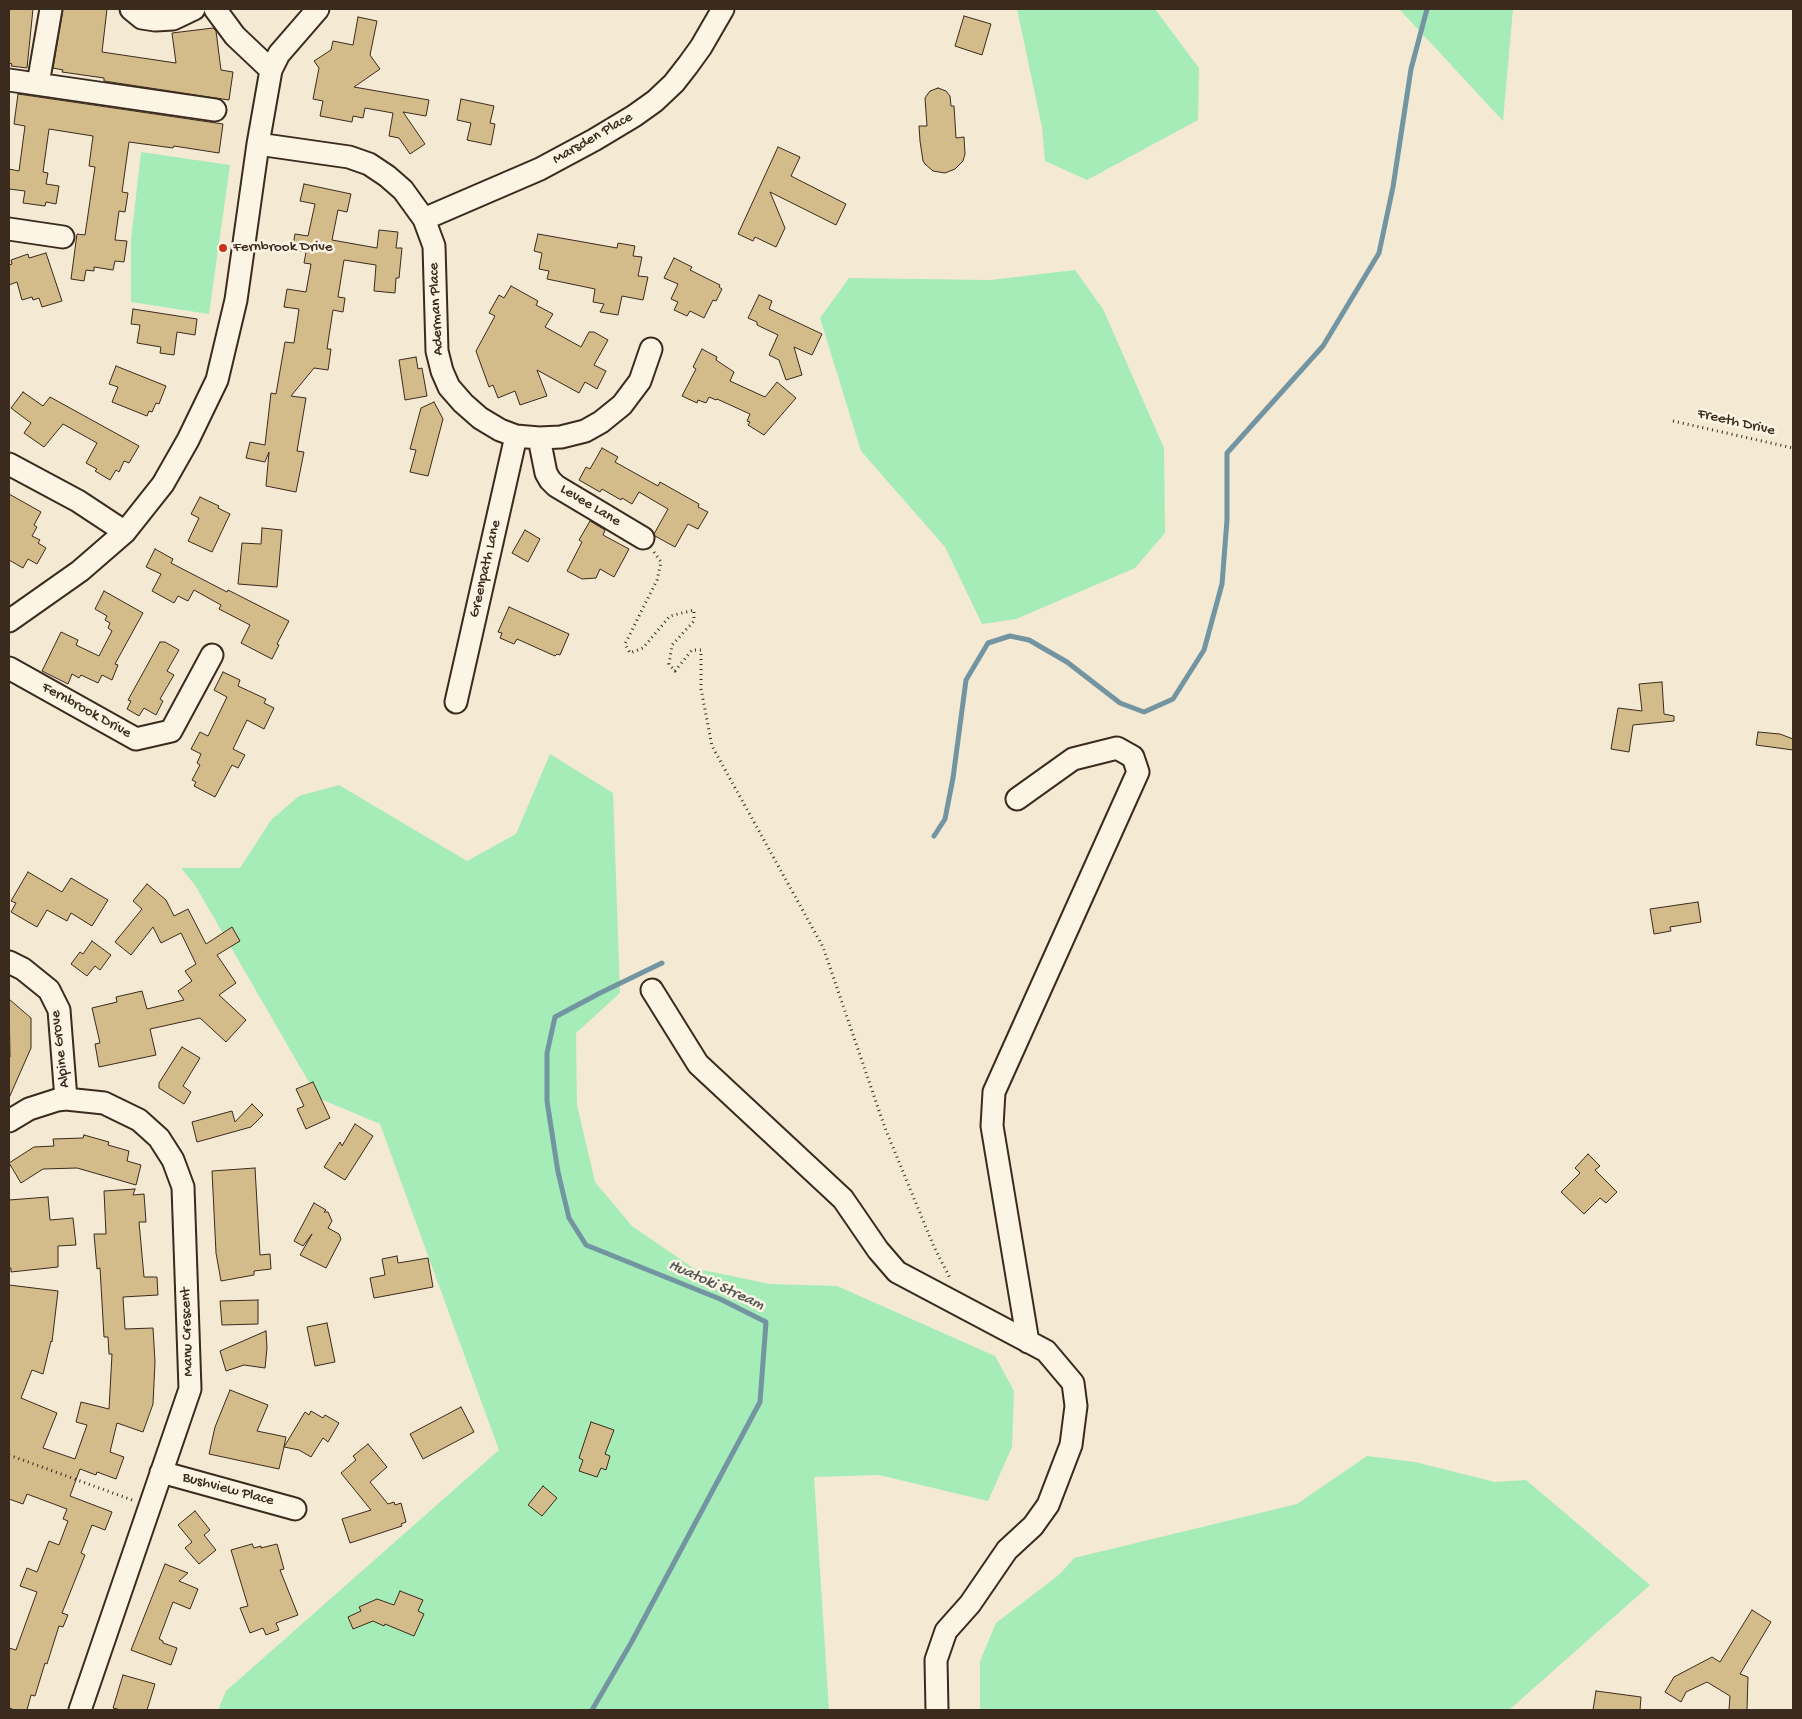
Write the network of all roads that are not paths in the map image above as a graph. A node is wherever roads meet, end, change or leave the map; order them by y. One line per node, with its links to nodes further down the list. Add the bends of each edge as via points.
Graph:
1 (51, 9): 10 (street)
2 (130, 9): 3 (street, via 142,18 155,20 173,19)
3 (194, 9)
4 (216, 9): 8 (street, via 235,36)
5 (229, 9): 8 (street, via 241,27)
6 (318, 9): 8 (street)
7 (723, 9): 13 (street, Marsden Place, via 701,47 674,83 634,116 540,169)
8 (275, 62): 12 (street)
9 (9, 80): 10 (street)
10 (38, 84): 11 (street)
11 (215, 110)
12 (258, 144): 13 (street, Aderman Place, via 349,157 368,164 403,190); 20 (street, via 236,300 217,380 162,484)
13 (424, 219): 17 (street, Aderman Place, via 434,246 437,351 442,371 449,387 462,403 480,418)
14 (9, 229): 15 (street)
15 (63, 237)
16 (651, 349): 18 (street, Aderman Place, via 640,381 622,405 601,422 585,431)
17 (516, 436): 18 (street, Aderman Place); 25 (street, Greenpath Lane)
18 (539, 438): 21 (street, Levee Lane, via 546,473 556,486)
19 (9, 464): 20 (street, via 78,501)
20 (125, 532): 22 (street, via 80,570)
21 (643, 538)
22 (9, 621)
23 (212, 655): 24 (street, Fernbrook Drive, via 171,731 136,739)
24 (9, 668)
25 (456, 702)
26 (1017, 799): 31 (street, via 1073,759 1117,748 1133,757 1138,772 994,1092 992,1126)
27 (9, 962): 29 (street, Alpine Grove, via 48,990 59,1010)
28 (652, 990): 31 (street, via 698,1064 843,1198 897,1272)
29 (66, 1099): 30 (street, Manu Crescent, via 30,1109); 32 (street, Manu Crescent, via 104,1104 139,1120 158,1138 173,1160 182,1187 190,1389)
30 (9, 1121)
31 (1028, 1342): 35 (street, via 1046,1351 1073,1383 1076,1406 1071,1445 1048,1505 1033,1526 1008,1550 970,1604 946,1631 936,1660)
32 (161, 1472): 33 (street, Bushview Place); 34 (street, Manu Crescent)
33 (295, 1508)
34 (80, 1710)
35 (938, 1710)

